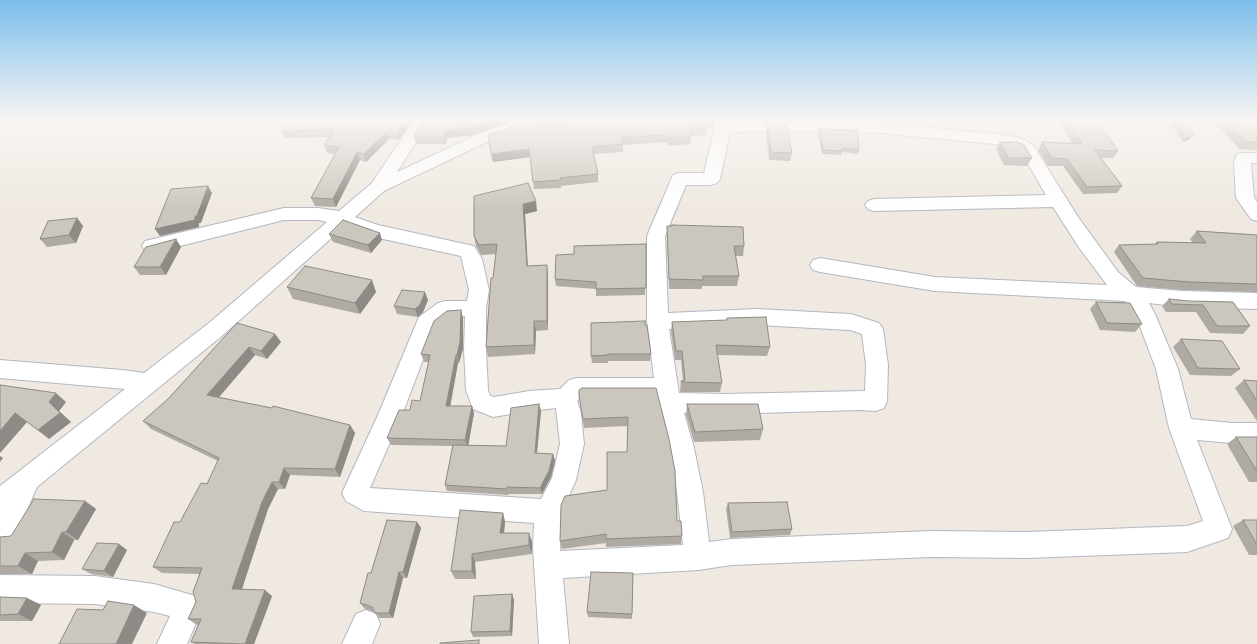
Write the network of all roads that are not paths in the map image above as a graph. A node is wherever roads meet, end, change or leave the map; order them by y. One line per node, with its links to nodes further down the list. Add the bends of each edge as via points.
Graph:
1 (401, 150): 5 (street)
2 (455, 150): 7 (street)
3 (716, 150): 18 (street, via 710,179 679,179 672,202 656,236)
4 (1028, 150): 9 (street)
5 (398, 155): 7 (street); 8 (street)
6 (1257, 158): 11 (street, via 1243,158 1242,163 1245,198)
7 (426, 164): 8 (street)
8 (378, 187): 12 (street)
9 (1060, 201): 10 (street); 15 (street, via 1071,221 1111,277)
10 (874, 205)
11 (1257, 215)
12 (341, 218): 13 (street, via 318,214 284,214); 17 (street, via 374,231 467,251 472,259 479,290); 20 (street, via 216,328)
13 (152, 246)
14 (820, 264): 15 (street, via 935,284)
15 (1132, 295): 16 (street); 23 (street, via 1145,314 1167,369)
16 (1257, 301)
17 (476, 308): 22 (street, via 474,350 477,390 481,402 492,407); 27 (street, via 444,309 426,323 390,415 355,493 364,499)
18 (656, 321): 21 (street); 21 (street, via 757,316 851,322 872,329 877,366 876,401 724,404)
19 (0, 370): 20 (street)
20 (146, 383): 25 (street)
21 (668, 395): 22 (street, via 577,387); 29 (street, via 682,448)
22 (565, 398): 27 (street, via 572,444 564,480)
23 (1181, 428): 24 (street); 29 (street, via 1219,529 1187,539 1027,545 931,544 732,552)
24 (1257, 433)
25 (27, 480): 26 (street); 28 (street)
26 (0, 501)
27 (548, 512): 30 (street)
28 (0, 542)
29 (698, 557): 30 (street)
30 (548, 565): 33 (street)
31 (0, 589): 32 (street, via 95,590 154,598 189,607)
32 (172, 644)
33 (554, 644)

